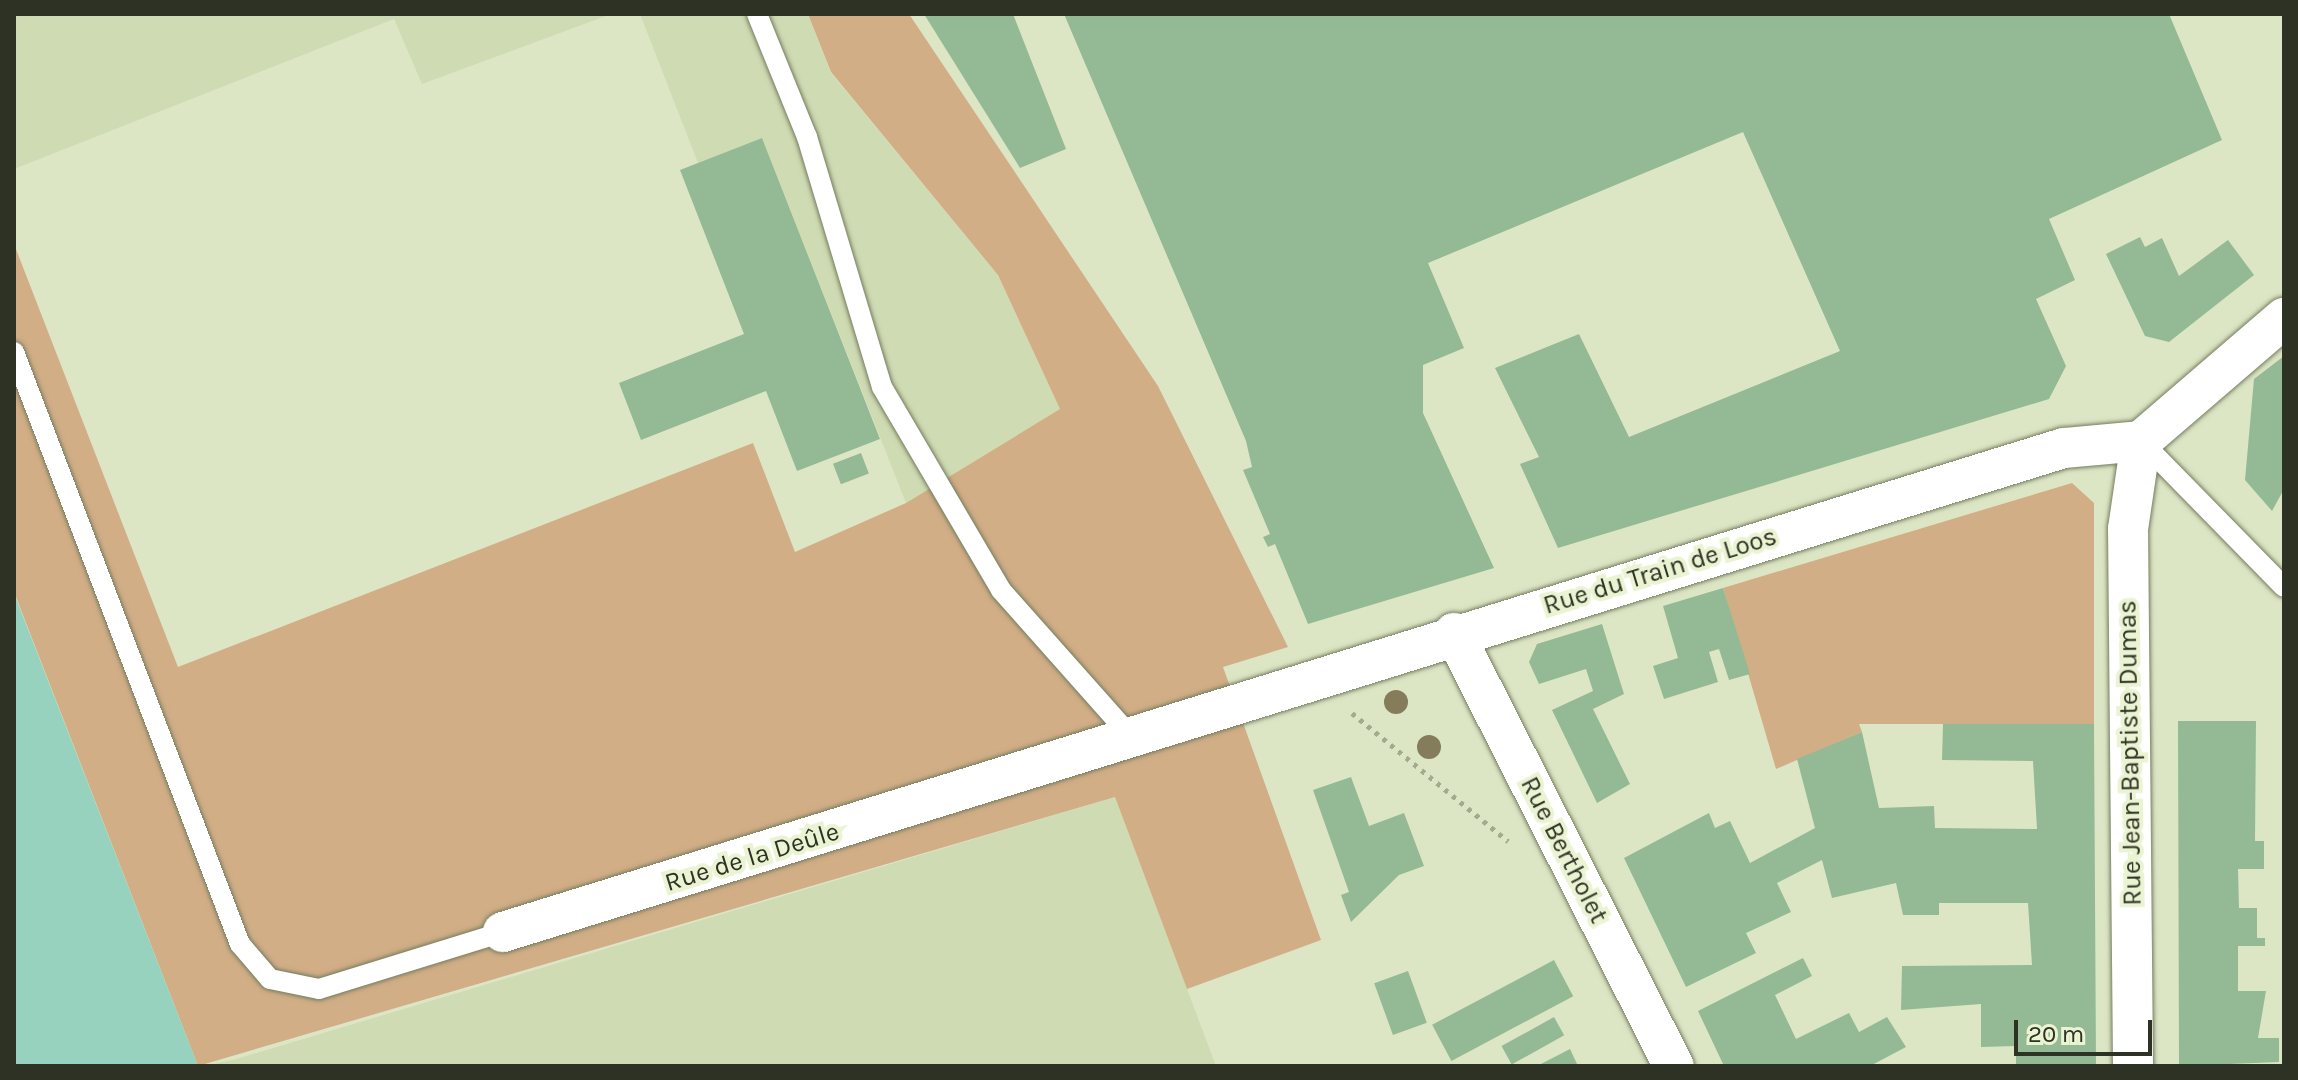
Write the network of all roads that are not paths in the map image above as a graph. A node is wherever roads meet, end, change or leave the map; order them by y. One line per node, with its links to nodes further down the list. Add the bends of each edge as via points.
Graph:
1 (757, 14): 8 (lane, via 807,137 882,387 1001,590)
2 (2284, 318): 4 (street)
3 (14, 352): 9 (lane, Rue de la Deûle, via 240,944 270,979 319,989)
4 (2141, 441): 5 (lane); 6 (street, Rue du Train de Loos, via 2064,448); 11 (street, Rue Jean-Baptiste Dumas, via 2128,529)
5 (2284, 587)
6 (1454, 633): 7 (street, Rue du Train de Loos); 10 (street, Rue Bertholet)
7 (1185, 724): 8 (street, Rue de la Deûle)
8 (1134, 740): 9 (street, Rue de la Deûle)
9 (503, 932)
10 (1674, 1066)
11 (2133, 1066)

